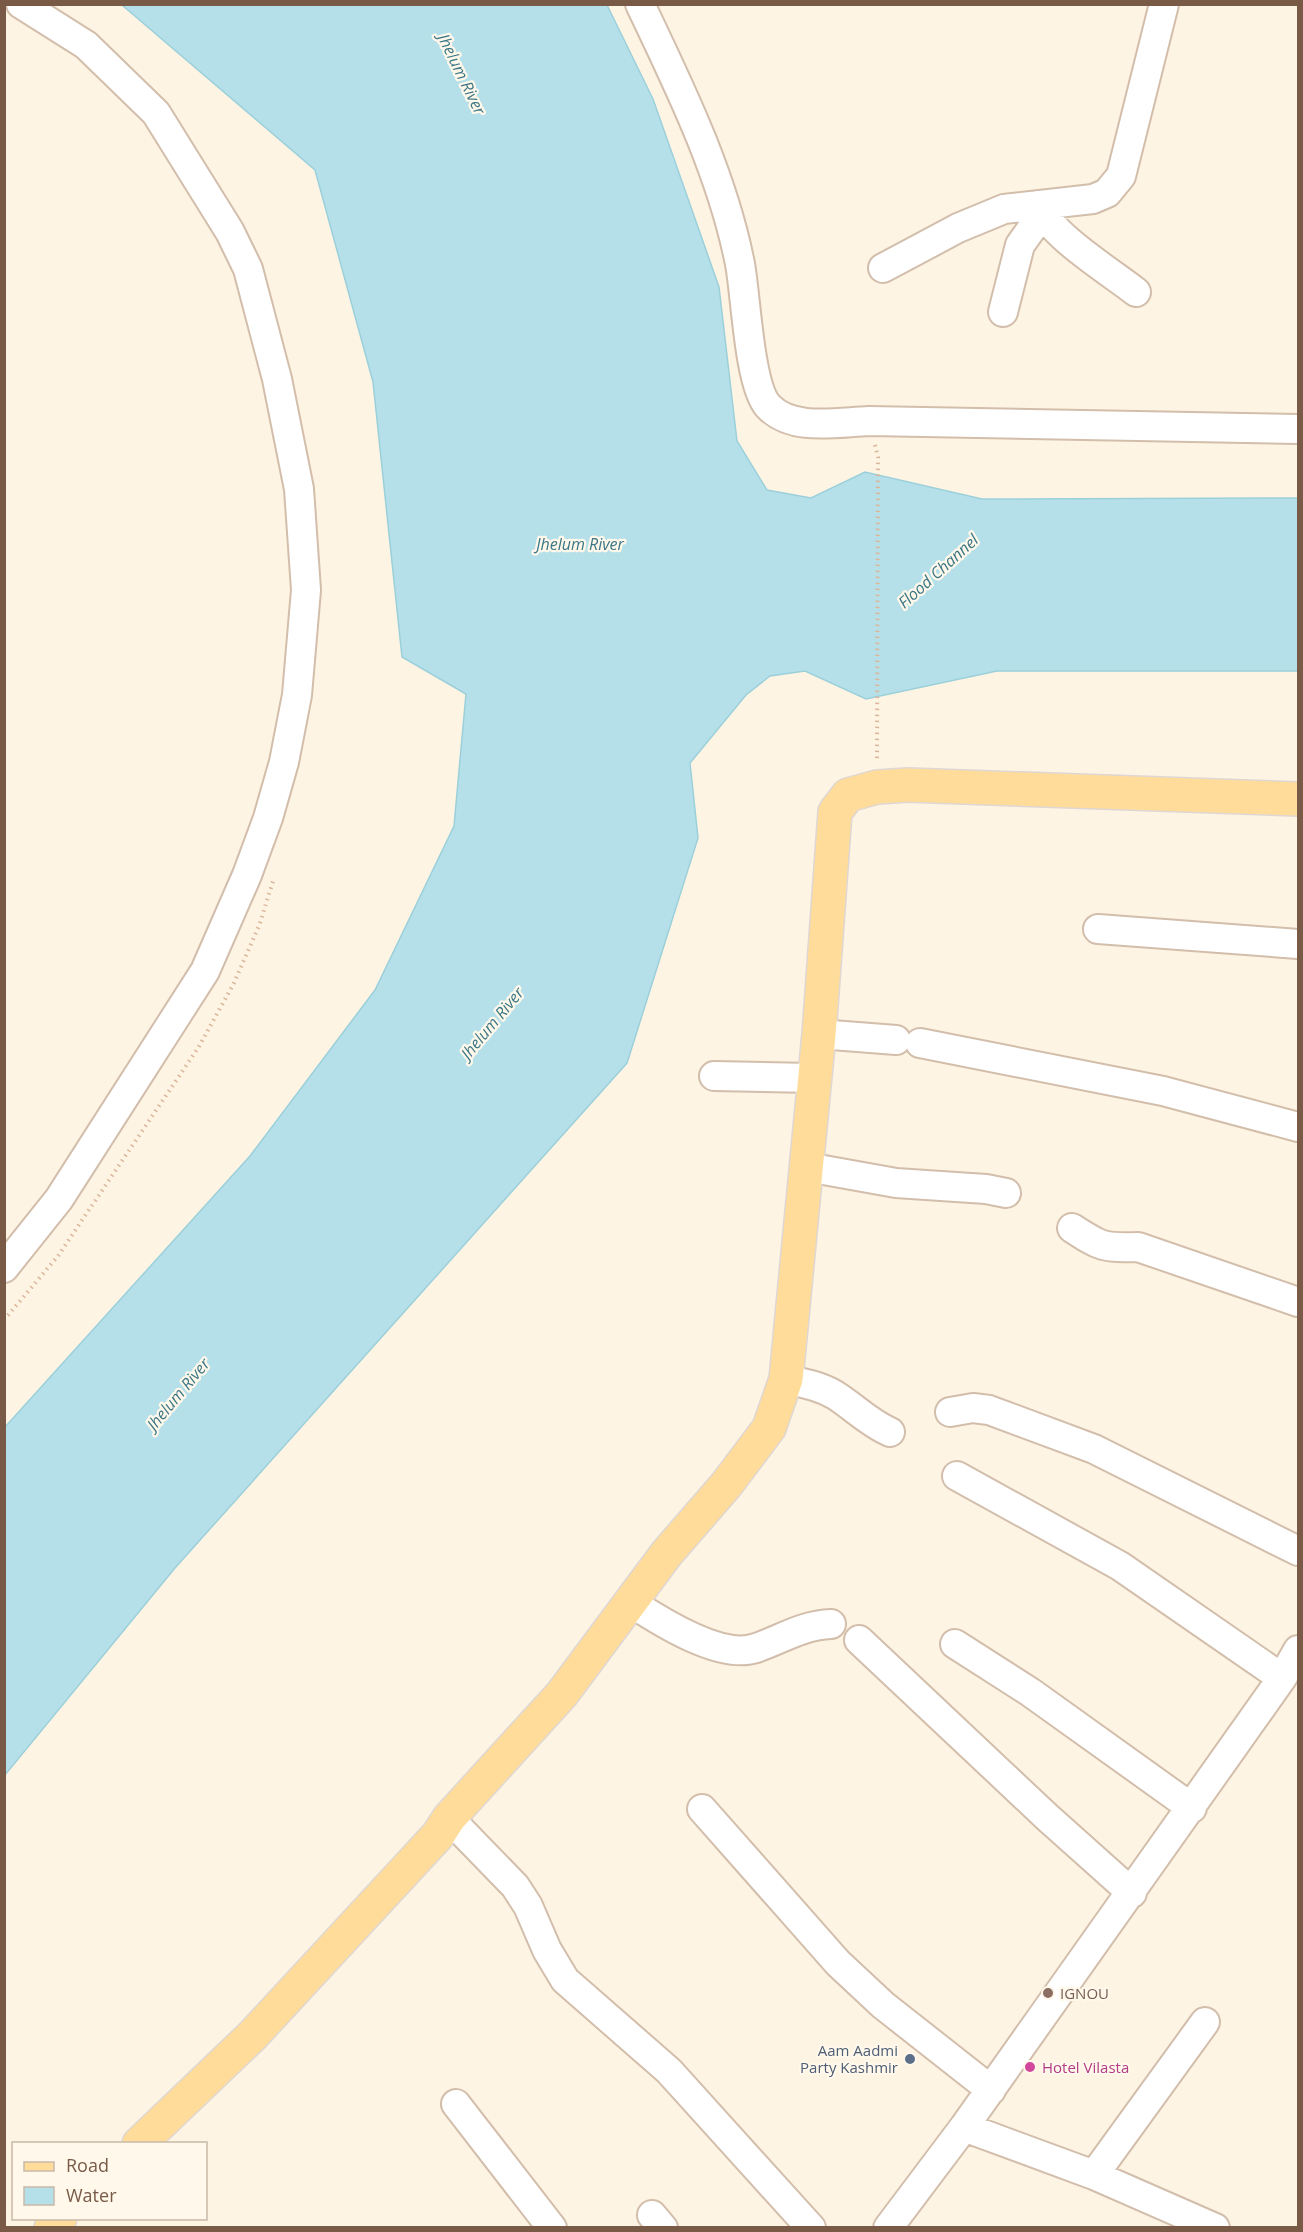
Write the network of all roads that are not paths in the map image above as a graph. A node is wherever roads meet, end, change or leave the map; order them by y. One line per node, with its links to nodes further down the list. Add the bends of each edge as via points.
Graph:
1 (21, 4): 19 (street, via 86,45 156,113 230,232 248,269 277,380 298,489 306,591 297,695 284,762 247,875 205,971 59,1199)
2 (640, 4): 8 (street, via 684,97 726,207 744,286 759,387 778,414 802,422)
3 (1164, 4): 4 (street, via 1121,176 1107,193 1093,199)
4 (1040, 209): 5 (street, via 1004,209 958,228); 6 (street, via 1060,233); 7 (street, via 1020,245)
5 (883, 268)
6 (1136, 292)
7 (1003, 312)
8 (1299, 429)
9 (1299, 799): 12 (main road, via 908,785 877,787 848,795 835,812)
10 (1098, 929): 11 (street)
11 (1299, 944)
12 (819, 1034): 14 (main road); 15 (street, via 908,1042 1162,1091)
13 (714, 1076): 14 (street)
14 (814, 1078): 16 (main road)
15 (1299, 1127)
16 (807, 1167): 17 (street, via 896,1183); 21 (main road)
17 (1006, 1193)
18 (1072, 1228): 20 (street, via 1098,1245 1138,1246)
19 (4, 1268)
20 (1299, 1302)
21 (786, 1379): 23 (street, via 837,1396 863,1418); 26 (main road, via 769,1428)
22 (950, 1412): 25 (street, via 989,1410 1094,1449)
23 (890, 1432)
24 (957, 1476): 31 (street, via 1120,1566)
25 (1299, 1551)
26 (632, 1603): 27 (street, via 665,1624 732,1651 757,1648 805,1627); 34 (main road, via 562,1694)
27 (831, 1624)
28 (859, 1640): 35 (street)
29 (955, 1644): 32 (street)
30 (1299, 1650): 31 (street)
31 (1282, 1678): 32 (street)
32 (1192, 1808): 35 (street)
33 (702, 1809): 37 (street, via 838,1963 883,2005)
34 (449, 1818): 40 (main road, via 438,1835 252,2035); 45 (street, via 515,1886 565,1980 669,2071)
35 (1132, 1893): 37 (street)
36 (1205, 2022): 41 (street)
37 (991, 2090): 39 (street)
38 (456, 2104): 44 (street)
39 (964, 2127): 41 (street); 43 (street)
40 (141, 2142)
41 (1094, 2175): 42 (street)
42 (1205, 2226)
43 (891, 2227)
44 (552, 2228)
45 (811, 2228)

